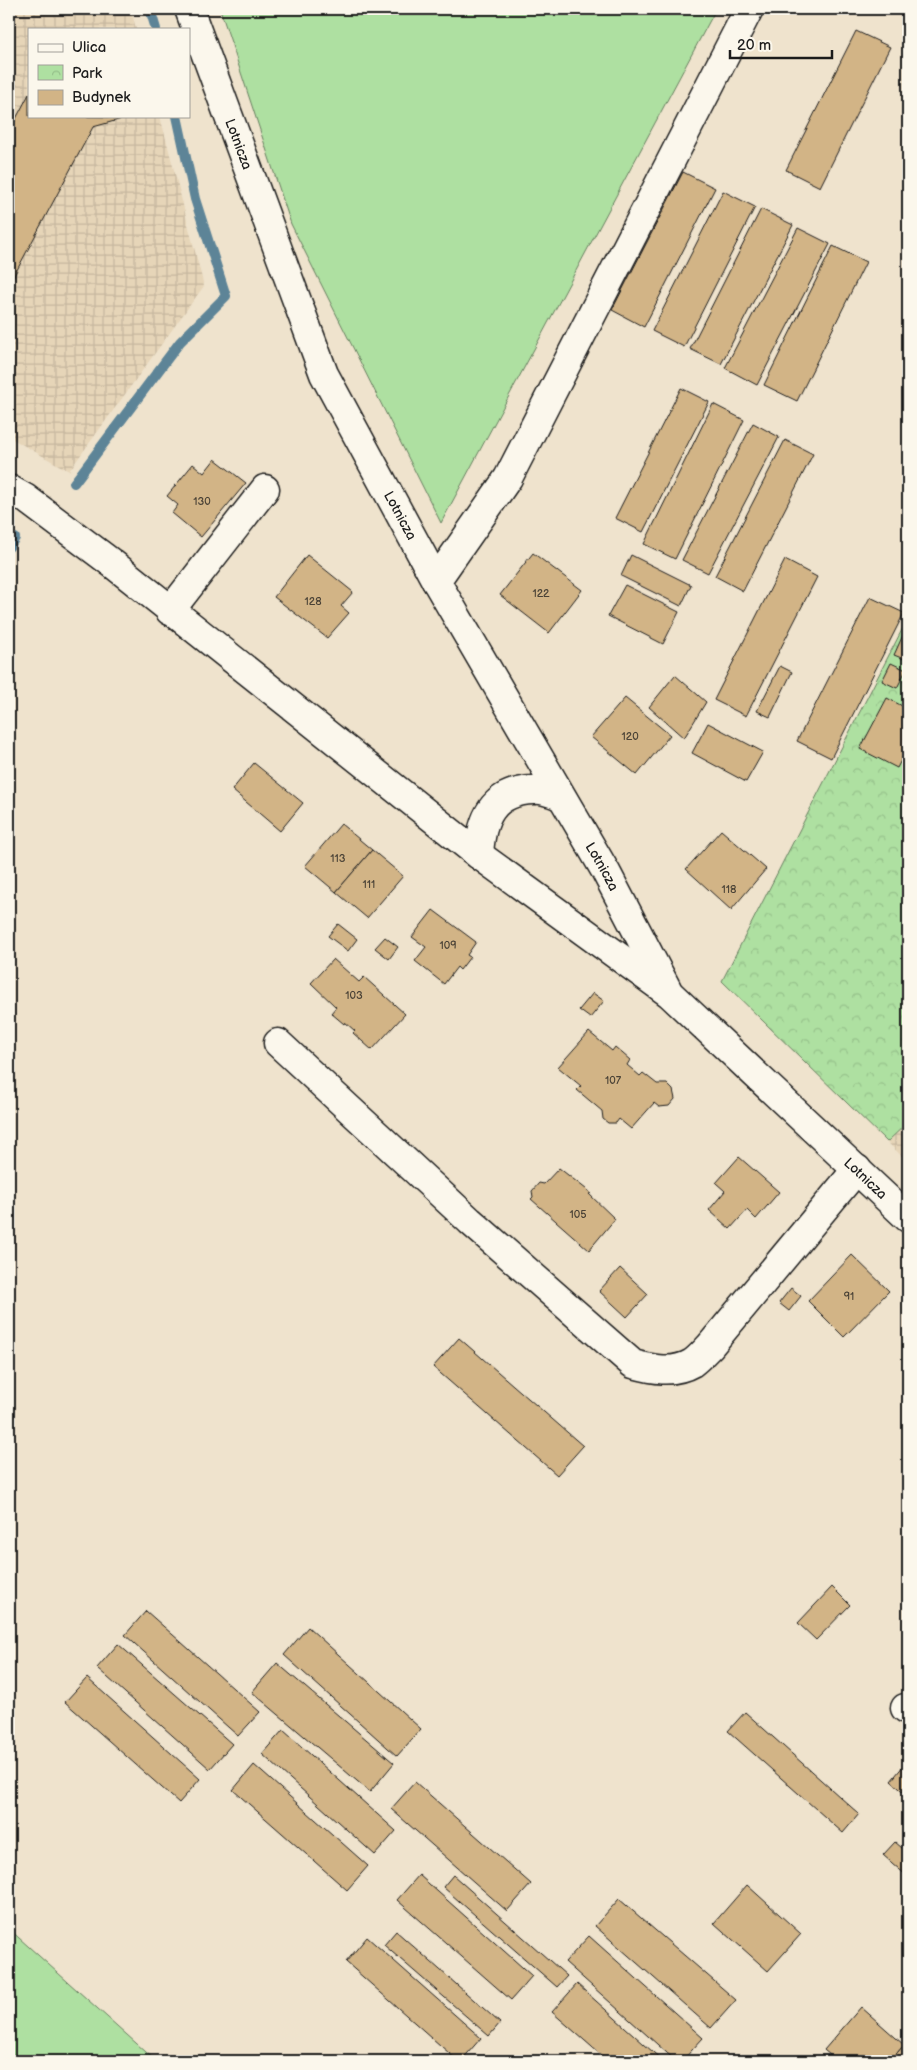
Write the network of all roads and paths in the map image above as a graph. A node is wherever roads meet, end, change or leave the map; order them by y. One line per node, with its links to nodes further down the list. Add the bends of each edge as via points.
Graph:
1 (189, 9): 5 (street, Lotnicza, via 324,374)
2 (749, 9): 5 (street, via 508,478)
3 (265, 489): 6 (street)
4 (17, 493): 6 (street, Lotnicza)
5 (436, 580): 7 (street, Lotnicza)
6 (170, 611): 8 (street, Lotnicza)
7 (560, 796): 8 (street, via 535,789 515,792 498,802 486,816 480,833); 9 (street, Lotnicza, via 606,872)
8 (479, 855): 9 (street, Lotnicza)
9 (670, 994): 11 (street, Lotnicza)
10 (278, 1043): 11 (street, via 470,1221 633,1364 658,1370 692,1363 710,1346)
11 (857, 1168): 12 (street, Lotnicza)
12 (908, 1218)

